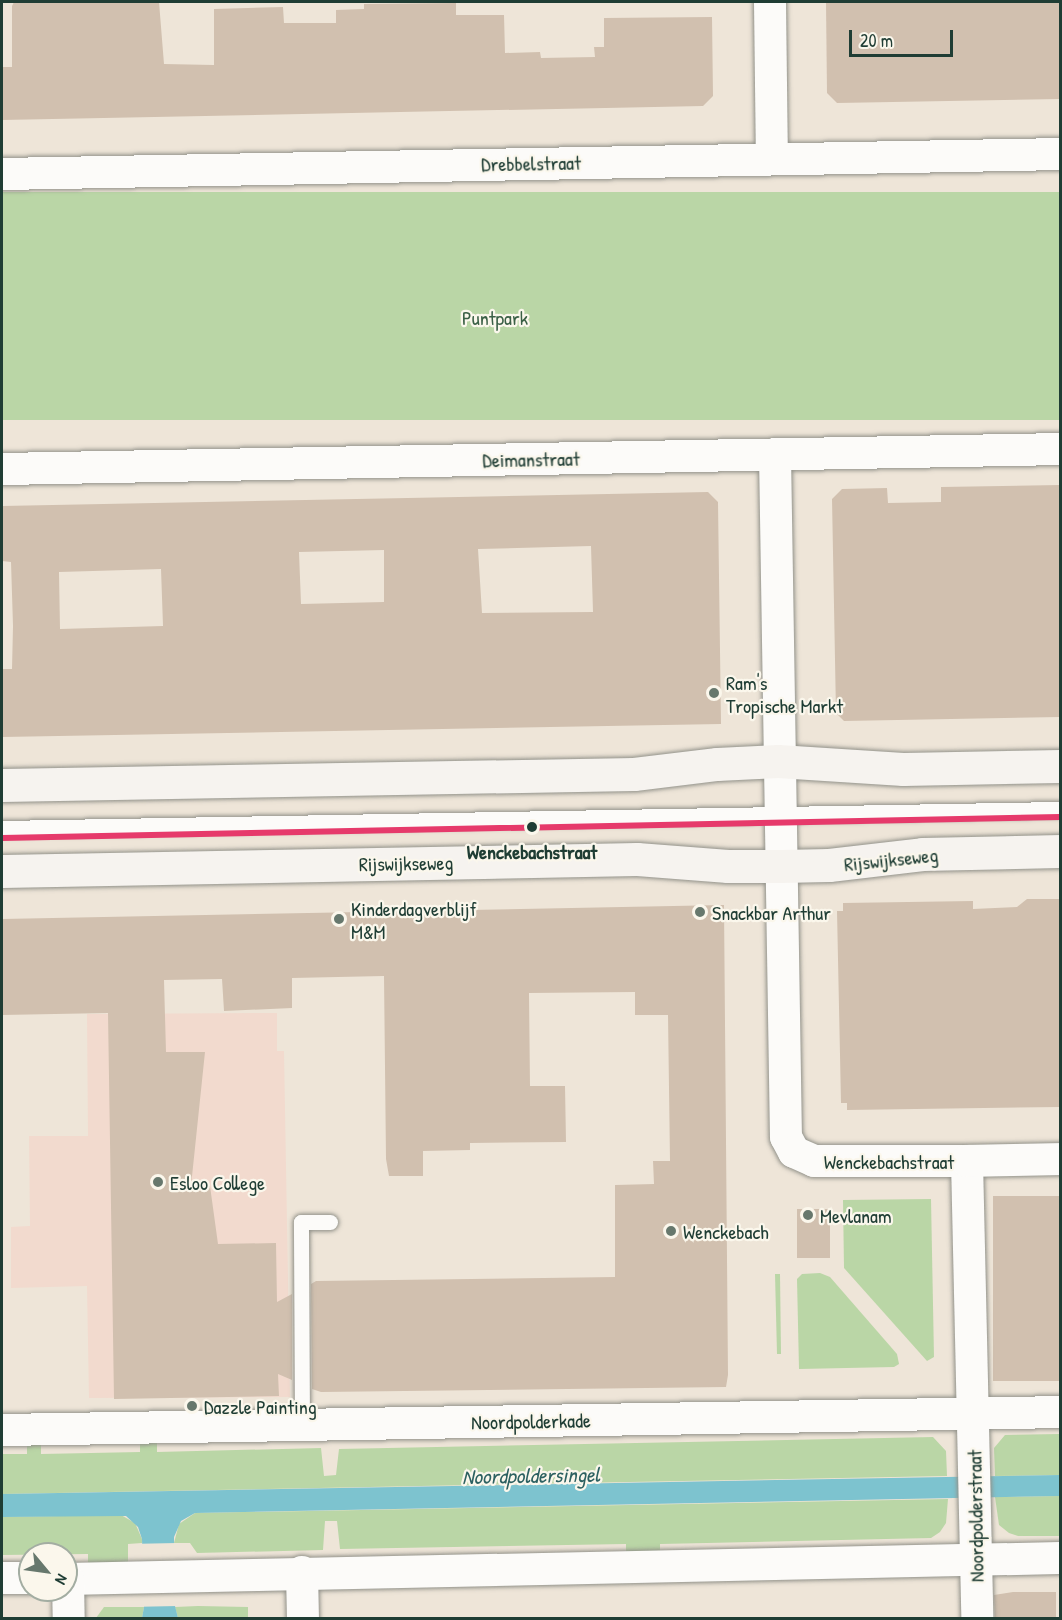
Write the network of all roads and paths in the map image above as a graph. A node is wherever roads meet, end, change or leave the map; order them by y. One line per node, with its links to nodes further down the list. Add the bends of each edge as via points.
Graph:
1 (770, 2): 3 (street)
2 (1060, 154): 3 (street, Drebbelstraat)
3 (772, 159): 4 (street, Drebbelstraat)
4 (2, 174)
5 (1060, 449): 6 (street, Deimanstraat)
6 (775, 454): 7 (street, Deimanstraat); 8 (street, Wenckebachstraat)
7 (2, 469)
8 (778, 761): 9 (main road, via 903,769); 10 (main road, via 634,774); 12 (street, Wenckebachstraat)
9 (1060, 766)
10 (2, 784)
11 (1060, 809): 12 (lane)
12 (779, 814): 13 (lane); 15 (street, Wenckebachstraat)
13 (2, 828)
14 (1060, 851): 15 (main road, Rijswijkseweg, via 930,854)
15 (780, 867): 16 (main road, Rijswijkseweg, via 637,859); 18 (street, Wenckebachstraat, via 786,1130 790,1149 804,1159 819,1162)
16 (2, 871)
17 (1060, 1159): 18 (street)
18 (967, 1161): 21 (street, Wenckebachstraat)
19 (330, 1222): 22 (lane, via 301,1222)
20 (1060, 1412): 21 (street, Noordpolderkade)
21 (973, 1413): 22 (street, Noordpolderkade); 25 (street, Noordpolderstraat)
22 (302, 1425): 23 (street, Noordpolderkade)
23 (2, 1430)
24 (1060, 1558): 25 (street)
25 (976, 1560): 26 (street); 33 (street, Noordpolderstraat)
26 (302, 1572): 29 (street); 32 (street)
27 (2, 1578): 28 (street)
28 (18, 1578)
29 (78, 1579)
30 (68, 1602): 31 (street)
31 (69, 1618)
32 (303, 1618)
33 (976, 1618)

